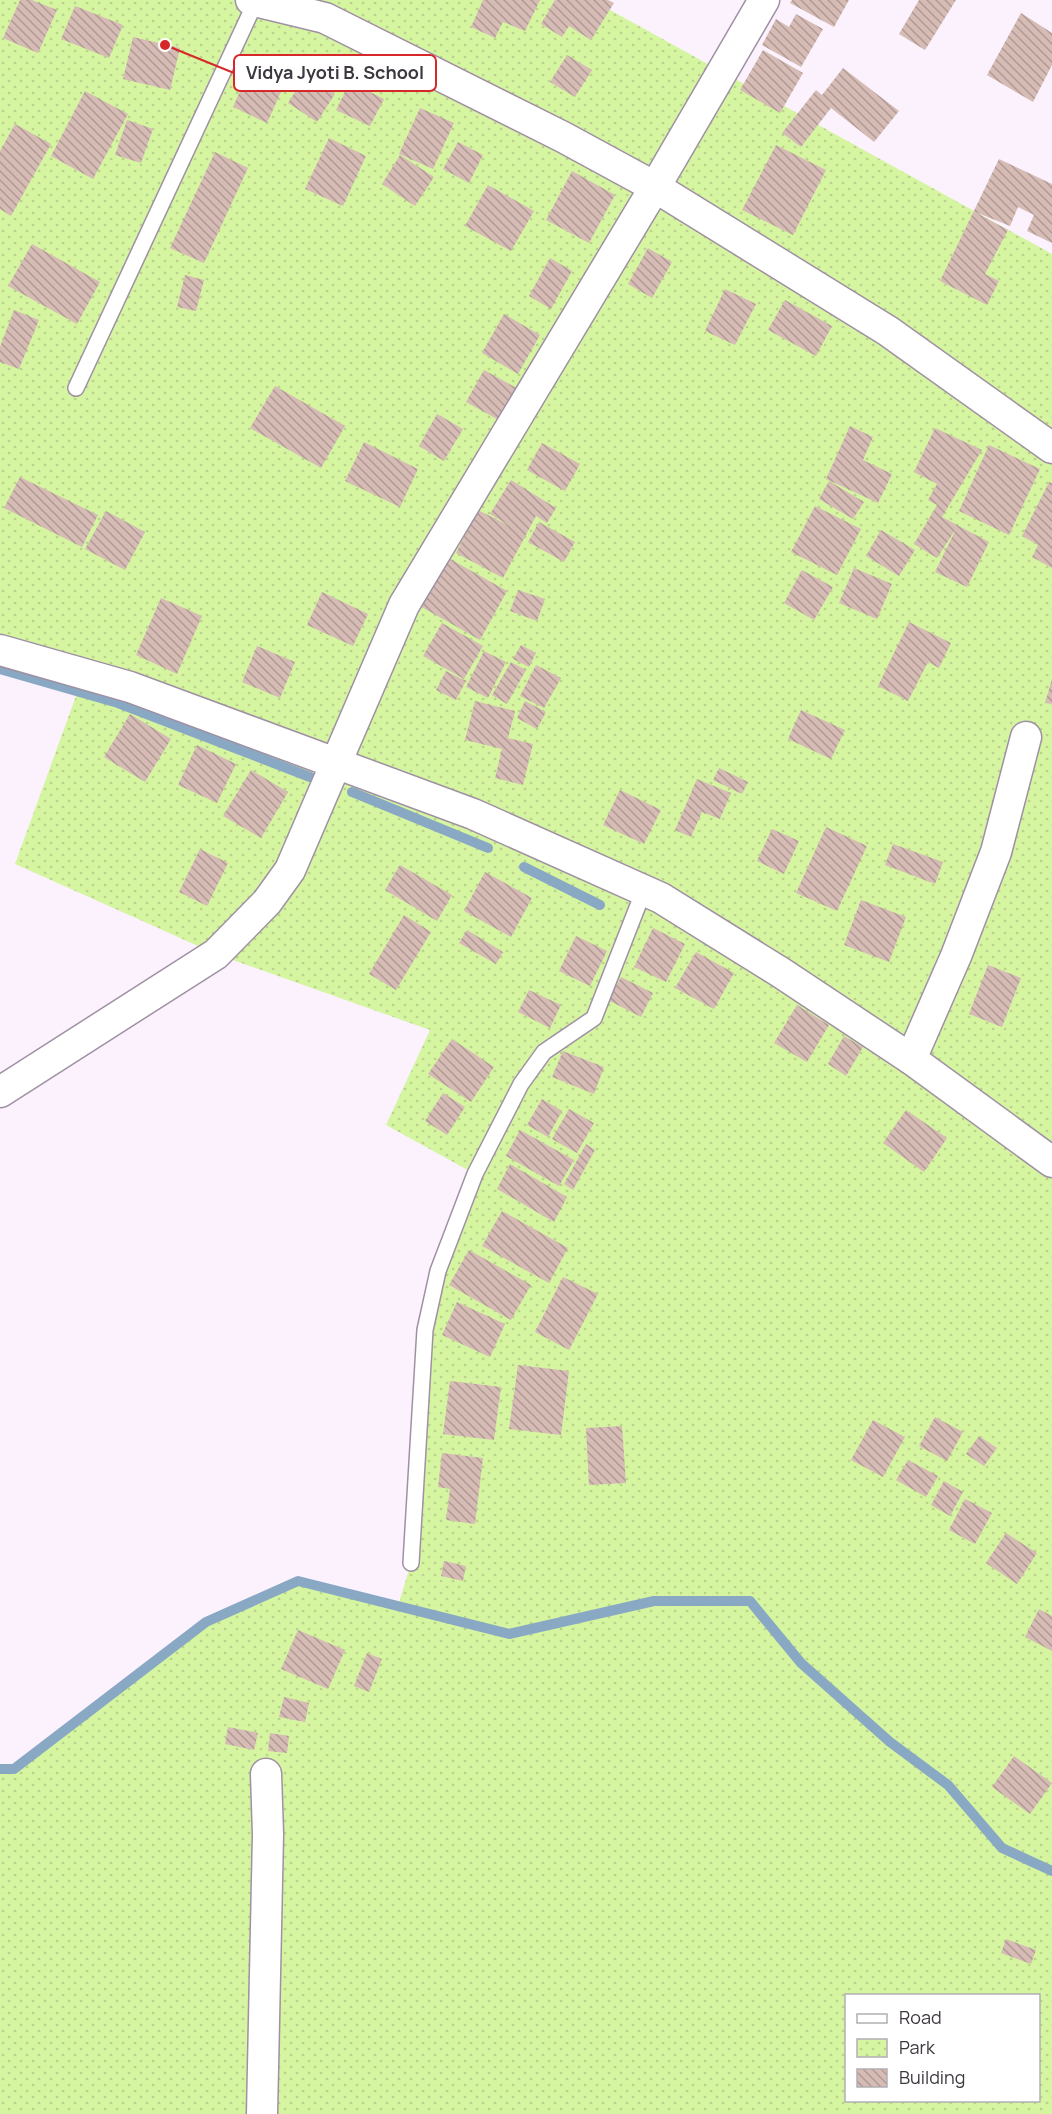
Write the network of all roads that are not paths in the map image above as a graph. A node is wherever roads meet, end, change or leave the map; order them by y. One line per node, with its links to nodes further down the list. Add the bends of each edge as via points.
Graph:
1 (764, 0): 4 (street)
2 (253, 1): 3 (street); 5 (lane)
3 (330, 9): 4 (street)
4 (655, 187): 6 (street, via 888,331); 9 (street, via 404,605)
5 (76, 388)
6 (1052, 448)
7 (0, 650): 9 (street, via 130,687)
8 (1026, 737): 11 (street, via 996,852)
9 (336, 763): 10 (street, via 473,814); 12 (street, via 290,870 267,902 216,954)
10 (644, 890): 11 (street, via 780,972); 14 (lane, via 594,1018 544,1052 521,1084 475,1174 438,1271 425,1330)
11 (911, 1059): 13 (street)
12 (0, 1092)
13 (1052, 1162)
14 (411, 1563)
15 (266, 1774): 16 (street)
16 (262, 2114)

